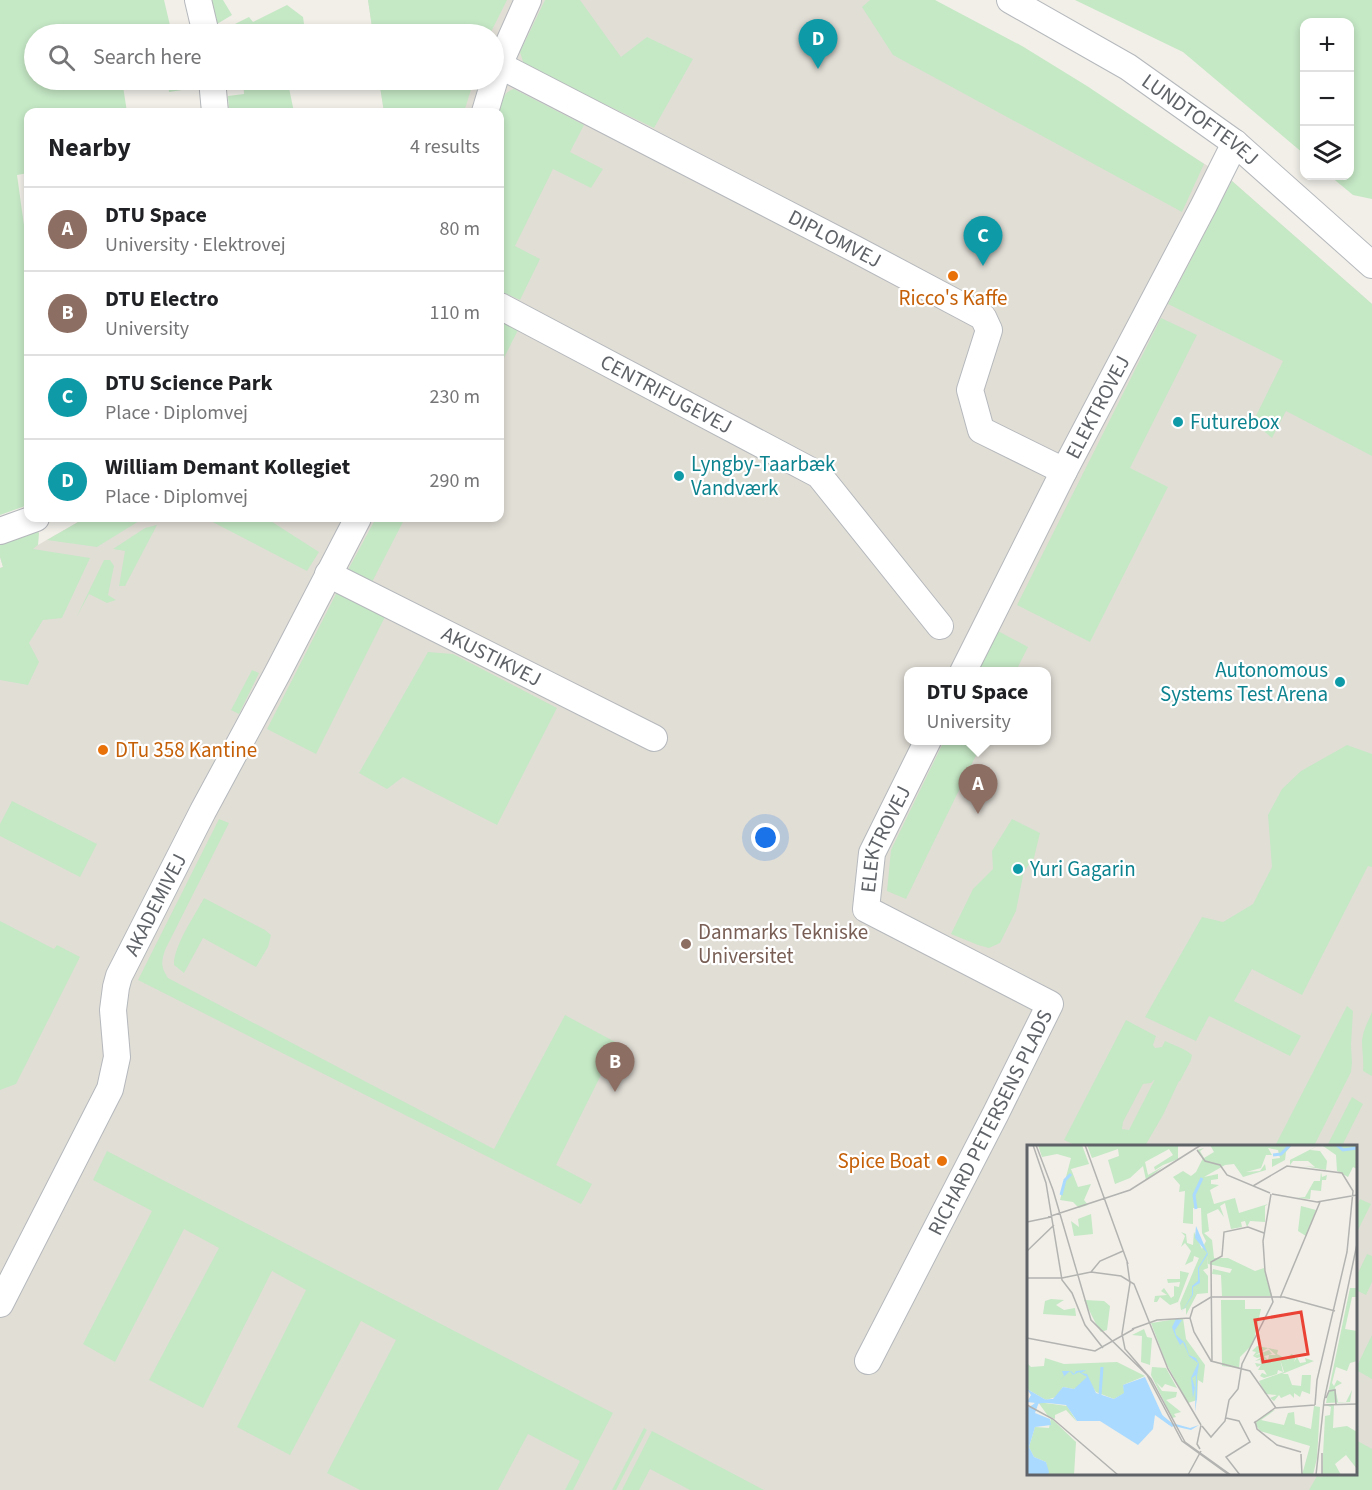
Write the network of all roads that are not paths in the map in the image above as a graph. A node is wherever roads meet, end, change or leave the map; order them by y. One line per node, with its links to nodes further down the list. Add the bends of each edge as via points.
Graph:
1 (198, 0): 4 (street)
2 (528, 0): 5 (street)
3 (1010, 0): 11 (street, LUNDTOFTEVEJ, via 1128,67)
4 (204, 24)
5 (504, 54)
6 (504, 68): 14 (street, DIPLOMVEJ, via 983,317 989,330 970,390 981,430)
7 (213, 90): 9 (street)
8 (491, 90): 10 (street)
9 (215, 108)
10 (485, 108)
11 (1235, 143): 12 (street, LUNDTOFTEVEJ); 14 (street, ELEKTROVEJ)
12 (1372, 265)
13 (504, 308): 19 (street, CENTRIFUGEVEJ, via 819,475)
14 (1064, 471): 20 (street, ELEKTROVEJ)
15 (25, 522): 17 (street)
16 (356, 522): 18 (street, AKADEMIVEJ)
17 (0, 531)
18 (328, 573): 21 (street, AKUSTIKVEJ); 24 (street, AKADEMIVEJ, via 119,976 113,1010 117,1057 110,1089)
19 (940, 626)
20 (966, 667)
21 (654, 738)
22 (926, 745): 23 (street, ELEKTROVEJ, via 872,853)
23 (866, 909): 25 (street, RICHARD PETERSENS PLADS, via 1050,1004)
24 (0, 1304)
25 (868, 1361)

